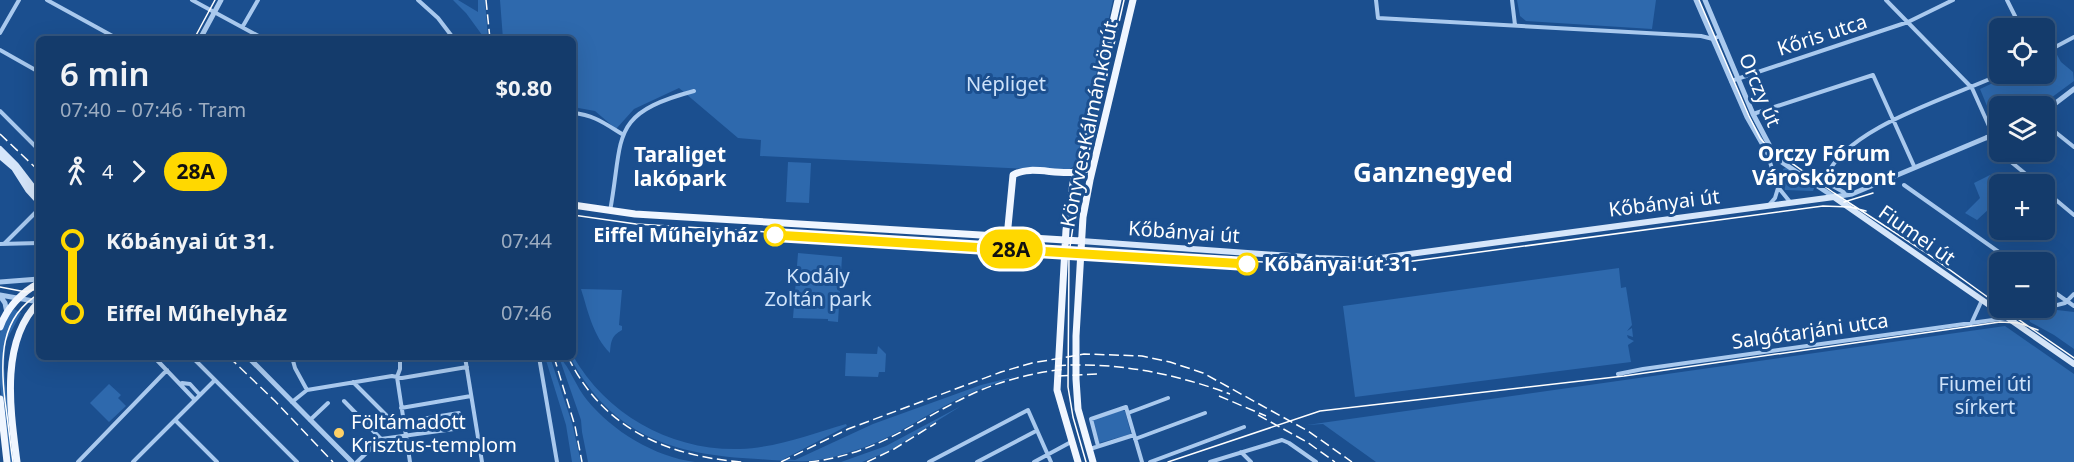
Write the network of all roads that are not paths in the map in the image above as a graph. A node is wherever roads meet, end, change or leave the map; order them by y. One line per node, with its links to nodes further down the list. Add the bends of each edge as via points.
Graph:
1 (19, 0): 21 (street)
2 (47, 0): 22 (street)
3 (192, 0): 16 (street)
4 (221, 0): 16 (street)
5 (258, 0): 20 (street)
6 (418, 0): 25 (street)
7 (1118, 0): 58 (main road, Könyves Kálmán körút)
8 (1133, 0): 55 (main road, Könyves Kálmán körút)
9 (1376, 0): 19 (street, via 1378,18)
10 (1512, 0): 19 (street)
11 (1696, 0): 28 (street, Orczy út)
12 (1705, 0): 26 (street, Orczy út)
13 (1886, 0): 18 (street)
14 (1953, 0): 18 (street, Kőris utca)
15 (2007, 0): 17 (street)
16 (214, 12): 20 (street); 23 (street)
17 (2016, 18)
18 (1908, 22): 32 (street, Kőris utca); 35 (street)
19 (1515, 25): 28 (street)
20 (243, 27): 24 (street)
21 (0, 33)
22 (113, 36)
23 (202, 36)
24 (259, 36)
25 (452, 36)
26 (1720, 36): 28 (street); 32 (street, Orczy út)
27 (2074, 37): 29 (street)
28 (1713, 39): 34 (street, Orczy út)
29 (2055, 47)
30 (0, 50): 31 (street)
31 (36, 70)
32 (1739, 78): 34 (street, Kőris utca); 41 (street, Orczy út)
33 (1989, 80): 35 (street)
34 (1731, 81): 50 (street, Orczy út)
35 (1972, 88): 42 (street); 44 (street)
36 (2074, 89): 38 (street)
37 (694, 91): 45 (street, via 650,107 635,116)
38 (2055, 104)
39 (0, 111): 47 (street)
40 (576, 113): 45 (street, via 591,114)
41 (1753, 114): 42 (street, via 1869,75 1874,76); 51 (street, Orczy út)
42 (1893, 119): 56 (street); 63 (street, via 1858,140 1827,174 1829,184)
43 (2055, 132): 48 (street)
44 (1989, 133)
45 (622, 134): 71 (street)
46 (1989, 136): 56 (street)
47 (36, 147)
48 (2074, 147)
49 (0, 149): 52 (main road)
50 (1767, 152): 51 (street, Orczy út); 54 (street)
51 (1776, 158): 54 (street); 57 (street); 64 (street)
52 (3, 159): 62 (main road); 66 (main road)
53 (2011, 162): 59 (street)
54 (1771, 164): 57 (street)
55 (1093, 166): 58 (main road); 77 (main road, Könyves Kálmán körút)
56 (1914, 166): 63 (street)
57 (1774, 172): 61 (street)
58 (1076, 173): 75 (main road, via 1022,171 1013,175); 76 (main road, Könyves Kálmán körút)
59 (2026, 174)
60 (1904, 185): 80 (street)
61 (1778, 187): 68 (street); 70 (street)
62 (36, 192)
63 (1849, 195): 64 (street)
64 (1834, 197): 65 (main road, Kőbányai út); 72 (main road, Fiumei út)
65 (1820, 198): 68 (main road, Kőbányai út); 72 (main road)
66 (36, 199)
67 (2055, 199): 74 (street)
68 (1791, 203): 70 (main road, Kőbányai út)
69 (576, 205): 71 (main road, Kőbányai út)
70 (1768, 206): 77 (main road, Kőbányai út, via 1365,260)
71 (610, 211): 75 (main road, Kőbányai út)
72 (1854, 211): 88 (main road, Fiumei út)
73 (36, 212): 79 (street)
74 (2074, 215)
75 (1007, 237): 76 (main road, Kőbányai út)
76 (1066, 240): 77 (main road, Kőbányai út); 136 (main road, Könyves Kálmán körút, via 1057,390)
77 (1082, 241): 138 (main road, Könyves Kálmán körút, via 1077,398)
78 (36, 243): 79 (street)
79 (2, 244)
80 (1999, 252)
81 (36, 281): 82 (street)
82 (0, 282)
83 (36, 283): 87 (main road)
84 (2055, 293): 90 (street)
85 (2074, 294): 90 (street)
86 (0, 295): 87 (street); 95 (street)
87 (17, 299): 89 (street); 95 (main road)
88 (1982, 300): 92 (main road, Fiumei út); 97 (street)
89 (36, 302)
90 (2068, 302): 93 (street, Salgótarjáni utca); 94 (street)
91 (36, 305): 142 (main road, via 18,324 8,355 7,382)
92 (1989, 305)
93 (2055, 305)
94 (2074, 306)
95 (7, 313): 98 (main road)
96 (2007, 318): 97 (street, Salgótarjáni utca); 106 (main road, Fiumei út)
97 (1971, 324): 109 (street, Salgótarjáni utca)
98 (0, 327)
99 (157, 360): 108 (street)
100 (195, 360): 111 (street)
101 (251, 360): 121 (street)
102 (293, 360): 114 (street)
103 (400, 360): 110 (street)
104 (466, 360): 107 (street)
105 (540, 360): 151 (street)
106 (2074, 364)
107 (467, 367): 110 (street); 116 (street)
108 (167, 370): 113 (street); 143 (street)
109 (1618, 374)
110 (397, 377): 112 (street); 123 (street)
111 (215, 380): 115 (street); 146 (street)
112 (353, 382): 114 (street); 129 (street, via 391,419)
113 (180, 383): 115 (street, via 190,384); 119 (street)
114 (307, 390): 121 (street)
115 (200, 395): 119 (street)
116 (471, 396): 123 (street); 150 (street)
117 (1168, 398): 124 (street)
118 (0, 399): 141 (main road)
119 (195, 400): 127 (street)
120 (344, 401): 135 (street)
121 (292, 402): 128 (street)
122 (328, 403): 128 (street)
123 (401, 408): 129 (street)
124 (1128, 413): 134 (street); 137 (street, via 1126,407 1091,419)
125 (1205, 413): 134 (street)
126 (439, 416): 129 (street); 131 (street); 131 (street, via 459,413 461,428)
127 (175, 420): 144 (street); 145 (street)
128 (310, 420): 147 (street)
129 (403, 420): 133 (street)
130 (1244, 427): 159 (street)
131 (441, 430): 133 (street)
132 (1036, 431): 140 (street); 152 (street, via 1028,410); 153 (street)
133 (405, 436): 135 (street); 149 (street)
134 (1135, 437): 137 (street); 158 (street)
135 (381, 439): 148 (street)
136 (1071, 442): 140 (street); 156 (main road, Könyves Kálmán körút)
137 (1098, 446): 138 (street)
138 (1089, 449): 157 (main road, Könyves Kálmán körút)
139 (1241, 452): 160 (street); 161 (street); 162 (street, via 1282,440)
140 (1049, 454): 154 (street); 155 (street)
141 (7, 462)
142 (17, 462)
143 (78, 462)
144 (133, 462)
145 (217, 462)
146 (297, 462)
147 (352, 462)
148 (357, 462)
149 (410, 462)
150 (482, 462)
151 (557, 462)
152 (929, 462)
153 (977, 462)
154 (1034, 462)
155 (1051, 462)
156 (1078, 462)
157 (1093, 462)
158 (1142, 462)
159 (1150, 462)
160 (1210, 462)
161 (1251, 462)
162 (1316, 462)

